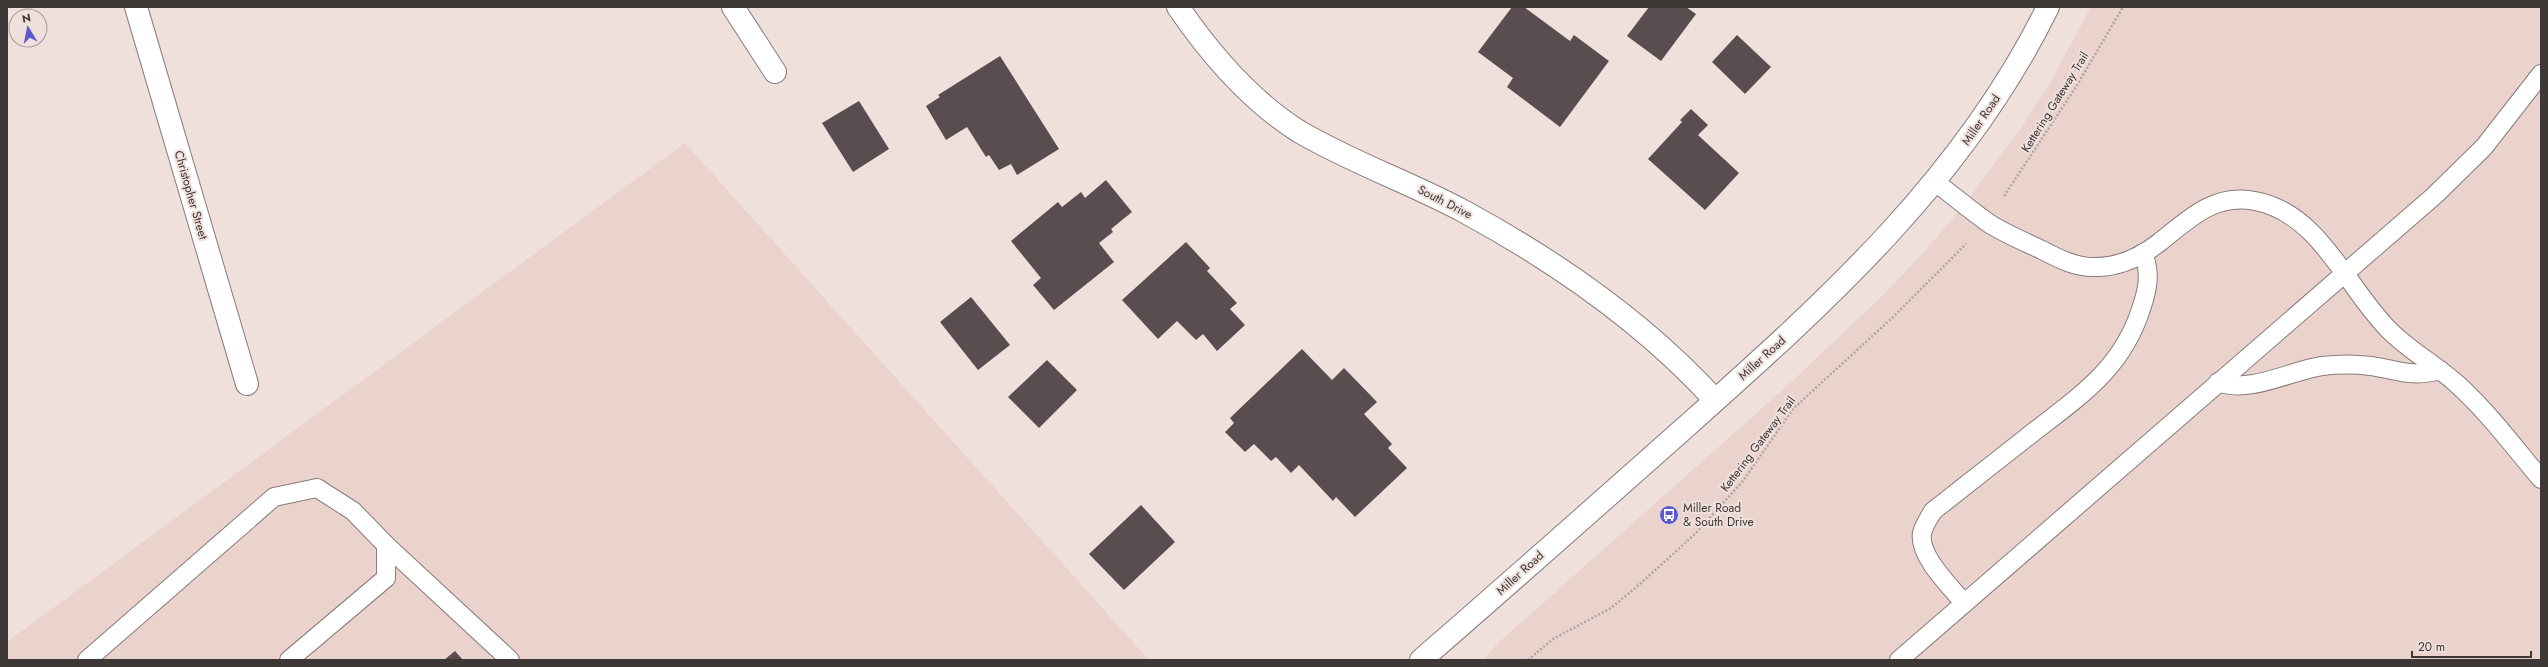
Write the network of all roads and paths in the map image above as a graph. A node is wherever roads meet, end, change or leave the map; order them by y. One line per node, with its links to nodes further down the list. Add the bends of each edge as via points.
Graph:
1 (136, 7): 15 (street, Christopher Street)
2 (733, 7): 6 (street)
3 (1178, 7): 16 (street, South Drive, via 1217,59 1254,97 1275,114 1333,150 1438,198 1540,256 1603,299 1648,334)
4 (2048, 7): 8 (street, Miller Road, via 1990,107)
5 (2124, 7): 9 (path, Kettering Gateway Trail, via 2076,87)
6 (775, 72)
7 (2541, 74): 12 (lane, via 2506,121 2461,170)
8 (1936, 182): 11 (lane, via 1990,224 2064,261 2097,267 2129,260); 16 (street, Miller Road, via 1862,264)
9 (2002, 199)
10 (1968, 241): 24 (path, Kettering Gateway Trail, via 1893,317 1793,409 1738,487 1695,534 1611,608 1553,639)
11 (2143, 253): 12 (lane, via 2197,212 2215,204 2243,199 2269,205 2295,218 2317,239); 19 (lane, via 2149,277 2145,298 2132,334 2118,357 2091,386 1933,511 1926,523 1922,534 1924,552)
12 (2344, 274): 13 (lane, via 2388,329 2422,359); 14 (lane)
13 (2440, 370): 14 (lane, via 2410,374 2372,366 2338,365 2306,369 2242,386); 17 (lane, via 2472,399)
14 (2218, 382): 19 (lane)
15 (247, 384)
16 (1715, 400): 23 (street, Miller Road)
17 (2541, 479)
18 (386, 546): 20 (lane, via 353,511 317,488 274,498); 21 (lane, via 386,578); 22 (lane)
19 (1964, 603): 25 (lane)
20 (87, 660)
21 (289, 660)
22 (510, 660)
23 (1422, 660)
24 (1528, 660)
25 (1899, 660)

